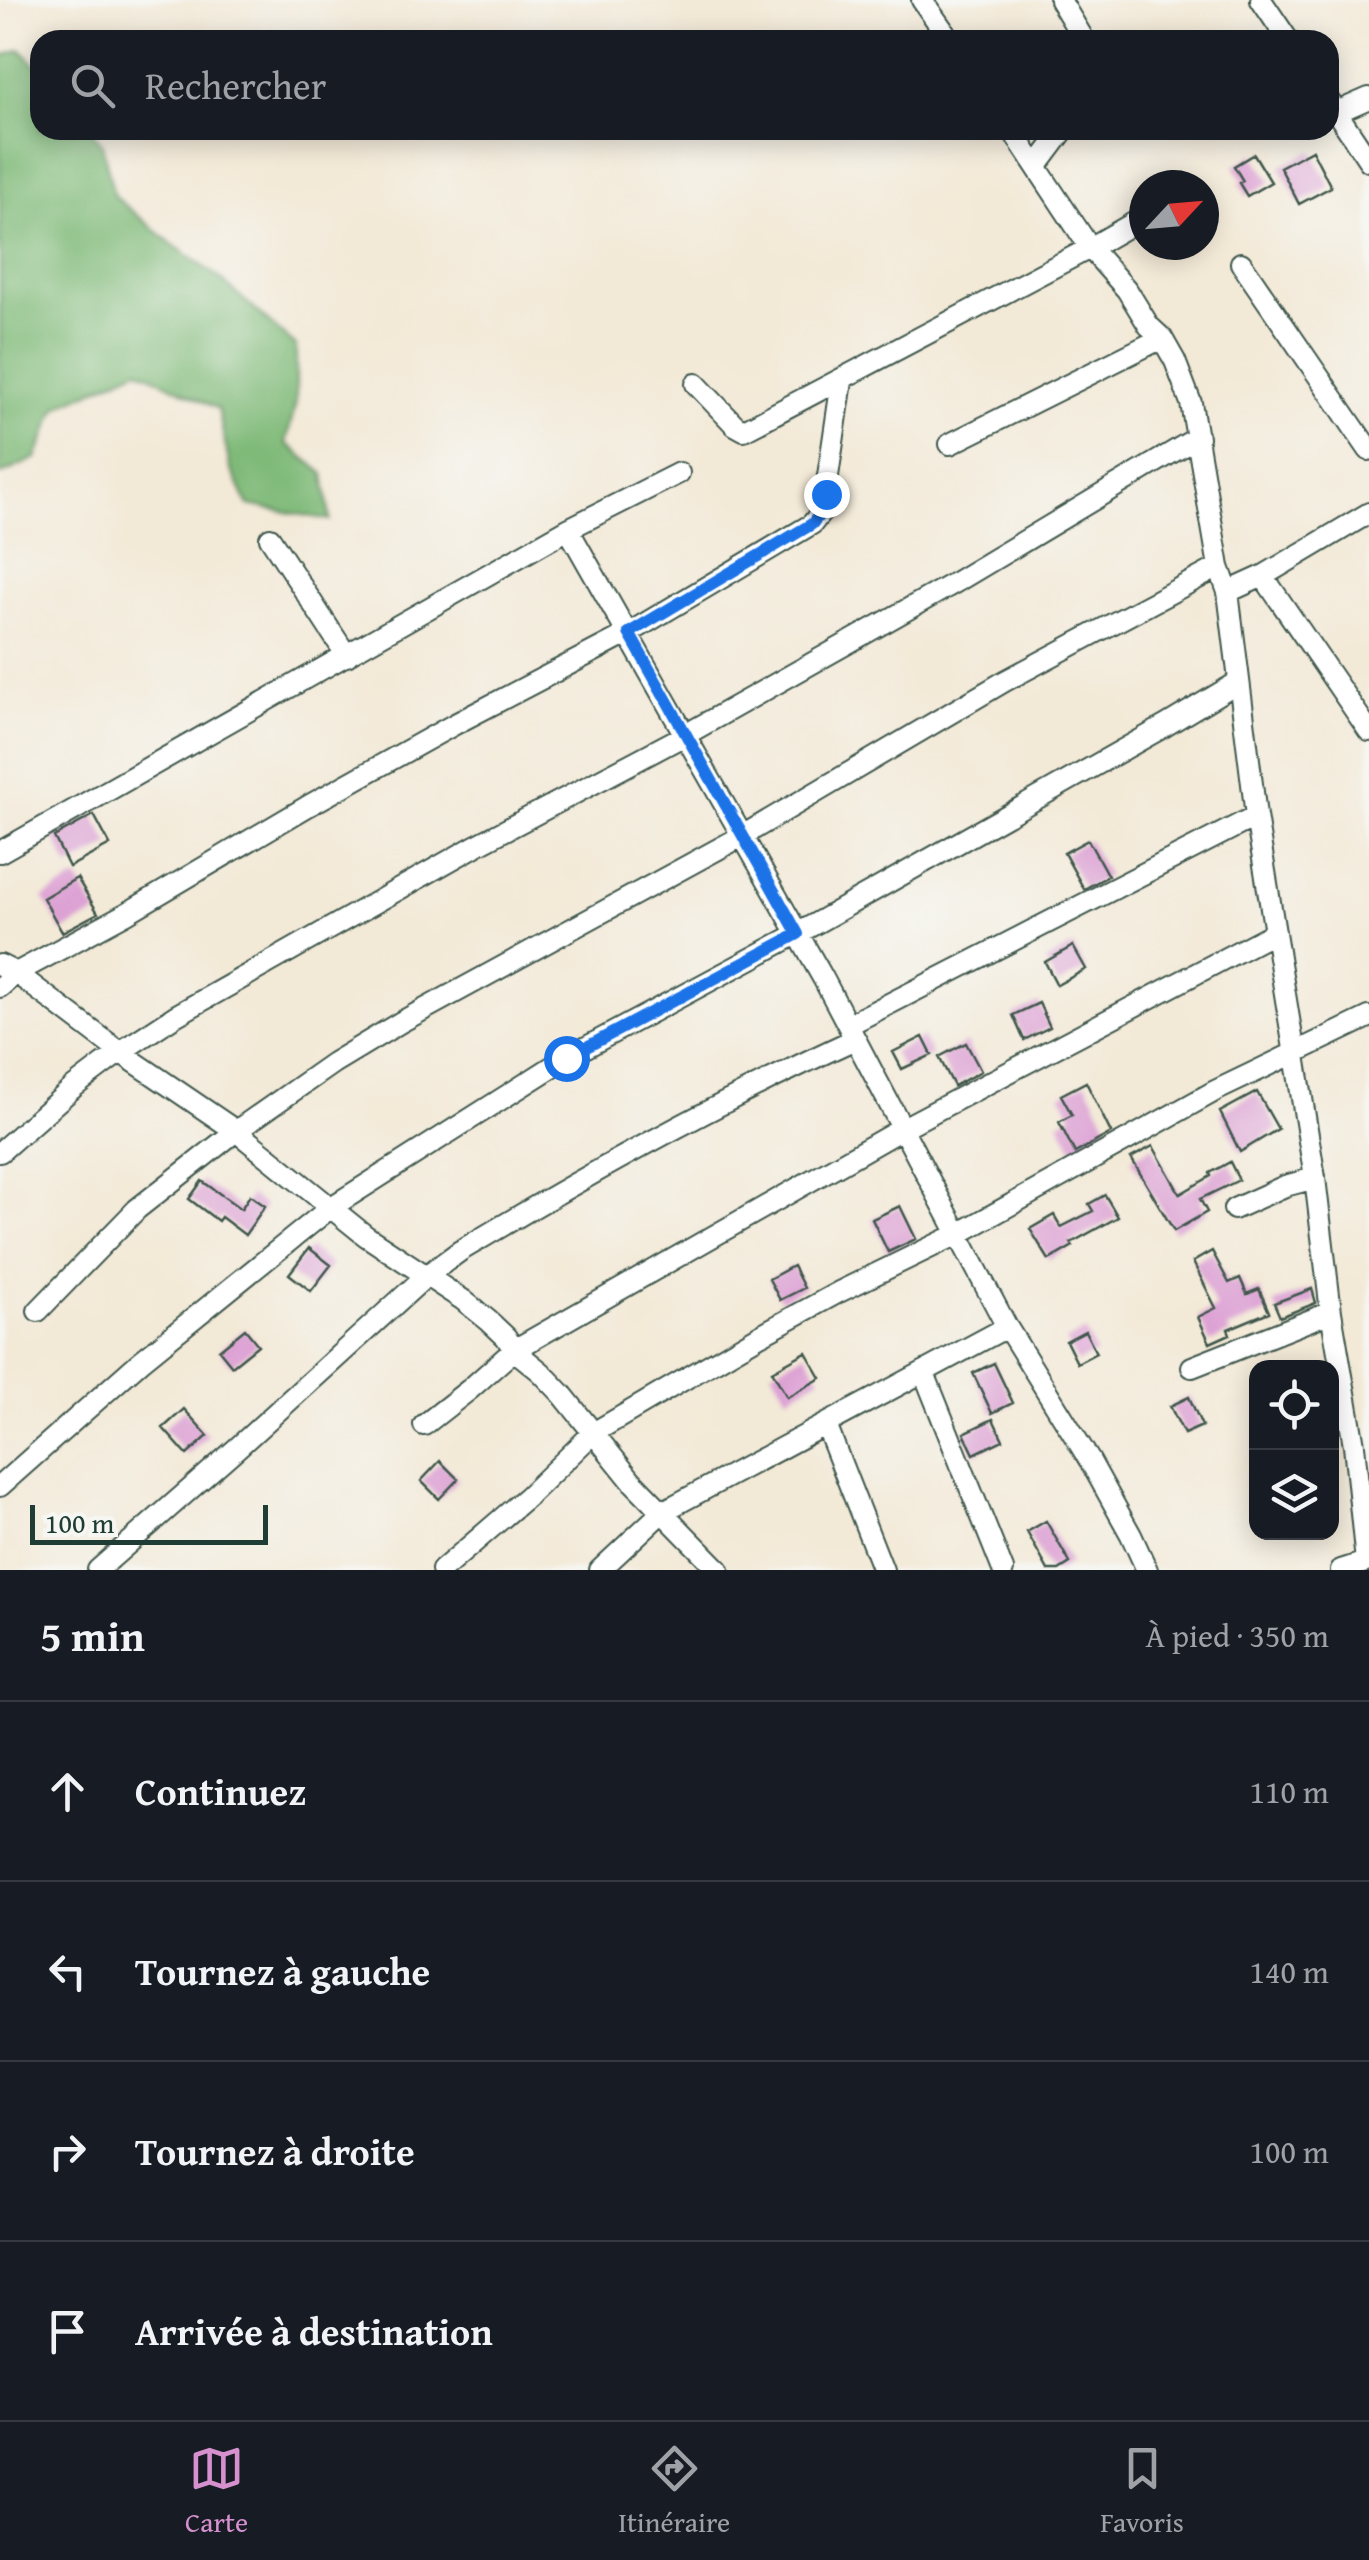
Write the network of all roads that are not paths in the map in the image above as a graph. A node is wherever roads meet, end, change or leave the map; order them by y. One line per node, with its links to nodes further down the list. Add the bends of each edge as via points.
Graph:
1 (922, 0): 4 (street)
2 (1060, 0): 5 (street)
3 (1261, 0): 6 (street)
4 (943, 30)
5 (1078, 30)
6 (1281, 30)
7 (1369, 98): 8 (street)
8 (1339, 106)
9 (1339, 116): 12 (street)
10 (1019, 140): 13 (street)
11 (1056, 140): 13 (street)
12 (1369, 161)
13 (1037, 166): 15 (street)
14 (1129, 226): 15 (street)
15 (1090, 248): 17 (street); 18 (street)
16 (1241, 264): 22 (street)
17 (1162, 338): 20 (street, via 1191,403); 21 (street)
18 (842, 380): 19 (street, via 744,430); 30 (street, via 823,510 812,524)
19 (696, 384)
20 (1198, 437): 27 (street); 34 (street)
21 (950, 444)
22 (1369, 450)
23 (678, 474): 25 (street)
24 (1369, 513): 28 (street)
25 (568, 529): 30 (street); 31 (street)
26 (270, 538): 31 (street)
27 (1219, 566): 29 (street); 36 (street)
28 (1262, 576): 29 (street); 33 (street)
29 (1228, 592): 32 (street)
30 (629, 633): 34 (street); 40 (street)
31 (347, 656): 37 (street)
32 (1238, 682): 35 (street); 39 (street)
33 (1369, 731)
34 (685, 736): 36 (street); 43 (street, via 444,864)
35 (1256, 816): 38 (street); 42 (street)
36 (742, 836): 39 (street); 46 (street, via 401,1022)
37 (0, 852)
38 (1275, 932): 44 (street); 45 (street)
39 (798, 934): 42 (street); 49 (street, via 566,1058)
40 (5, 975): 43 (street)
41 (1368, 1018): 44 (street)
42 (852, 1032): 45 (street); 52 (street, via 501,1226)
43 (120, 1052): 46 (street); 47 (street)
44 (1294, 1054): 48 (street); 51 (street)
45 (903, 1128): 51 (street); 56 (street)
46 (236, 1131): 49 (street); 53 (street, via 137,1209)
47 (0, 1152)
48 (1314, 1178): 50 (street); 54 (street)
49 (330, 1208): 52 (street); 62 (street)
50 (1234, 1210)
51 (960, 1233): 55 (street); 61 (street, via 760,1335)
52 (426, 1276): 56 (street, via 489,1321); 65 (street)
53 (38, 1312)
54 (1331, 1312): 57 (street); 64 (street)
55 (1007, 1327): 58 (street); 71 (street)
56 (514, 1350): 59 (street); 61 (street, via 542,1372)
57 (1192, 1367)
58 (924, 1373): 60 (street); 70 (street)
59 (424, 1425)
60 (826, 1425): 63 (street); 69 (street)
61 (593, 1433): 63 (street); 66 (street)
62 (0, 1486)
63 (662, 1512): 67 (street); 68 (street)
64 (1367, 1561): 72 (street)
65 (98, 1570)
66 (442, 1570)
67 (600, 1570)
68 (719, 1570)
69 (883, 1570)
70 (1002, 1570)
71 (1147, 1570)
72 (1341, 1570)

